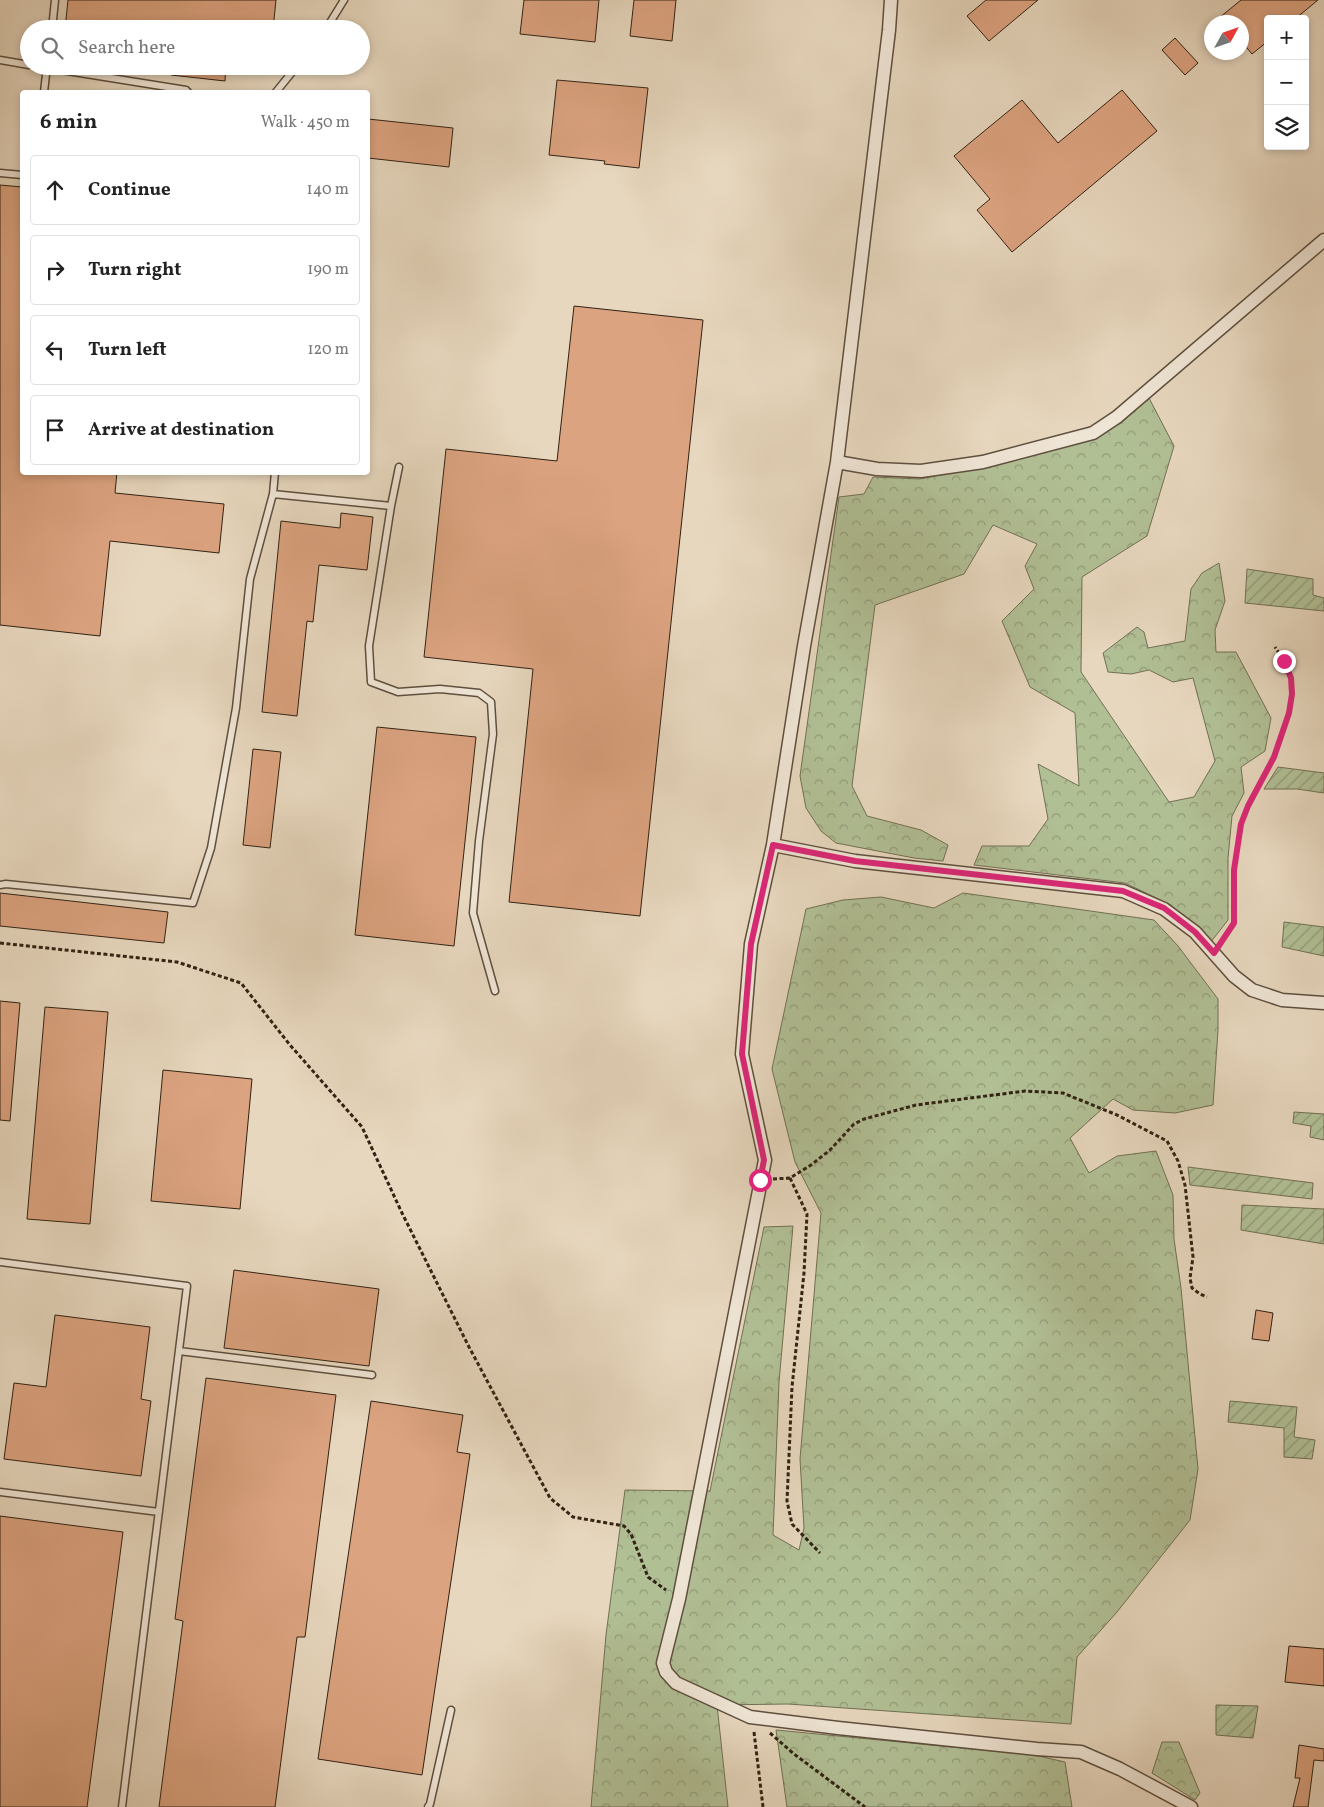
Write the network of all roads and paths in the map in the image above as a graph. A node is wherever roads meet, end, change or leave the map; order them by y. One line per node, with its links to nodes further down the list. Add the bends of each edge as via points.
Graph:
1 (55, 0): 4 (lane)
2 (344, 0): 5 (lane)
3 (891, 0): 17 (street)
4 (53, 20)
5 (332, 20)
6 (0, 60): 7 (lane)
7 (20, 63)
8 (46, 75): 11 (lane)
9 (95, 75): 12 (lane)
10 (290, 75): 13 (lane)
11 (44, 90)
12 (186, 90)
13 (278, 90)
14 (0, 173): 15 (lane)
15 (20, 175)
16 (1324, 240): 17 (street, via 1117,417 1092,433 983,462 921,471 877,469)
17 (837, 462): 23 (street)
18 (399, 467): 21 (lane)
19 (275, 475): 20 (lane)
20 (272, 494): 21 (lane); 24 (lane, via 250,579 236,708 211,848 193,903)
21 (391, 506): 27 (lane, via 370,646 371,682 398,692 440,690 479,693 491,702 493,734 473,913)
22 (1275, 647): 26 (path, via 1291,678 1289,713 1274,757 1241,824 1234,870 1234,923)
23 (773, 845): 26 (street, via 855,861 1123,891 1164,908 1195,932); 30 (street, via 751,944 742,1054 764,1160)
24 (0, 885)
25 (0, 943): 38 (path, via 177,962 241,983 290,1045 362,1126 469,1347 550,1498 574,1517 624,1526 648,1577)
26 (1214, 953): 28 (street, via 1234,976 1252,990 1282,1000)
27 (495, 991)
28 (1324, 1003)
29 (790, 1178): 30 (path); 32 (path, via 830,1150 846,1132 864,1119 916,1105 1025,1091 1064,1093 1167,1141 1178,1161 1185,1186 1193,1257 1192,1288); 37 (path, via 807,1214 792,1387 787,1501 792,1524)
30 (760, 1180): 38 (street)
31 (0, 1262): 33 (lane, via 187,1286)
32 (1207, 1297)
33 (179, 1351): 34 (lane); 36 (lane)
34 (372, 1375)
35 (0, 1492): 36 (lane)
36 (159, 1512): 41 (lane)
37 (820, 1553)
38 (679, 1599): 40 (street, via 663,1663 666,1672 676,1683)
39 (451, 1710): 42 (lane)
40 (750, 1717): 43 (path, via 756,1738); 44 (path); 45 (street, via 1081,1752 1120,1768)
41 (122, 1807)
42 (428, 1807)
43 (764, 1807)
44 (865, 1807)
45 (1191, 1807)

